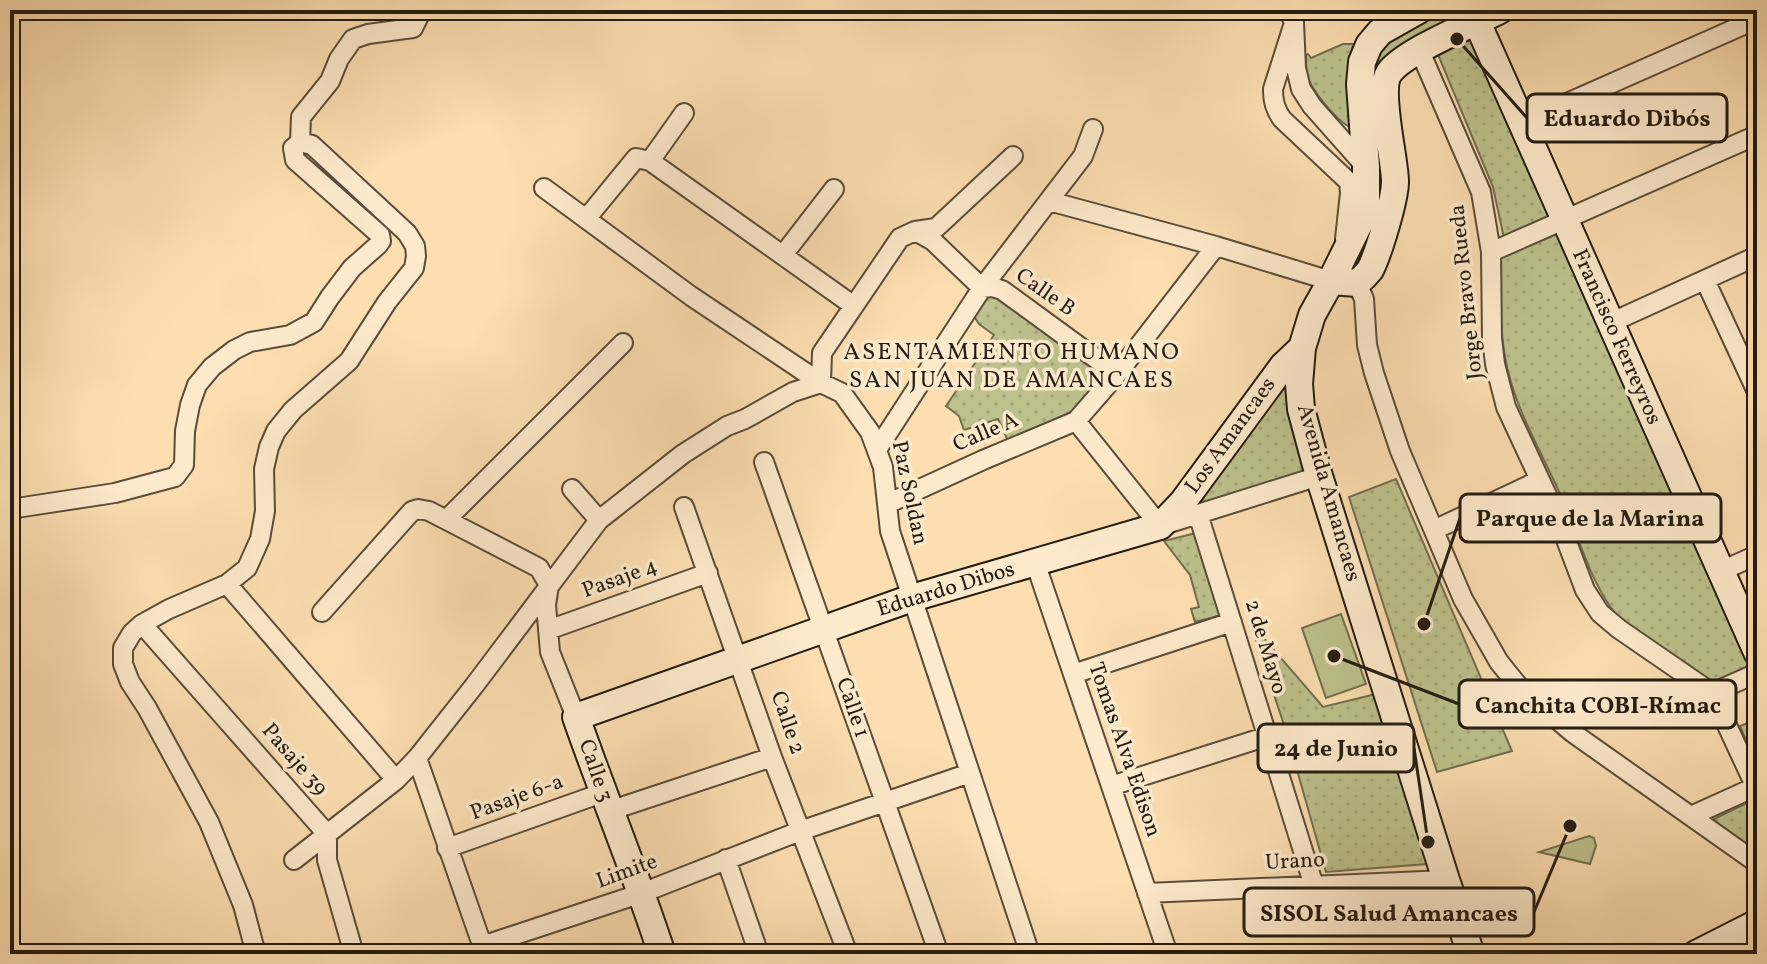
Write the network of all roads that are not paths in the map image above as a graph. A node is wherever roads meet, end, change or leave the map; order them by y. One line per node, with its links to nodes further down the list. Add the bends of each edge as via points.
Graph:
1 (422, 10): 12 (street, via 413,28 353,39 330,81 301,117)
2 (1419, 10): 15 (street, Avenida Amancaes, via 1380,32 1362,62)
3 (1500, 10): 6 (street, Avenida Amancaes)
4 (1292, 16): 15 (street, via 1301,89); 24 (street, via 1273,99 1282,119 1349,182)
5 (1757, 19): 9 (street)
6 (1477, 22): 7 (street, Avenida Amancaes); 9 (street, Francisco Ferreyros)
7 (1419, 49): 23 (street, Jorge Bravo Rueda, via 1481,192); 28 (street, Avenida Amancaes, via 1388,73 1385,86 1395,181 1375,260 1367,274)
8 (684, 113): 14 (street)
9 (1522, 123): 20 (street, Francisco Ferreyros)
10 (1093, 129): 18 (street, via 1083,156)
11 (1757, 135): 20 (street)
12 (300, 142): 45 (street, via 293,148 295,160 380,235 378,245 352,268 314,322 290,335 250,342 212,367 193,395 184,465 175,477 115,493); 55 (street, via 312,145 407,233 416,256 414,268 349,361 276,431 264,469 260,539 247,568)
13 (1013, 156): 21 (street, via 936,228)
14 (650, 161): 19 (street, via 636,158); 25 (street)
15 (1366, 167): 24 (street, Avenida Amancaes, via 1366,205)
16 (544, 188): 19 (street, Paz Soldan)
17 (834, 189): 25 (street)
18 (1049, 201): 22 (street); 29 (street)
19 (586, 219): 35 (street, Paz Soldan)
20 (1564, 220): 23 (street); 31 (street, Francisco Ferreyros)
21 (915, 231): 29 (street, via 933,241); 30 (street, via 900,238)
22 (1216, 246): 28 (street); 34 (street, Calle A)
23 (1491, 252): 41 (street, Jorge Bravo Rueda, via 1495,364 1506,407)
24 (1344, 254): 28 (street, Avenida Amancaes)
25 (783, 255): 30 (street)
26 (1757, 256): 27 (street)
27 (1705, 280): 31 (street); 36 (street)
28 (1344, 282): 33 (street, Avenida Amancaes, via 1312,315); 50 (street, via 1364,299 1374,373)
29 (982, 288): 34 (street, Calle B, via 1002,290); 38 (street)
30 (854, 306): 35 (street, via 822,353)
31 (1610, 323): 53 (street, Francisco Ferreyros)
32 (623, 343): 47 (street)
33 (1302, 348): 40 (street, Avenida Amancaes, via 1301,409); 49 (street, Los Amancaes)
34 (1117, 374): 37 (street, Calle A)
35 (821, 383): 38 (street, Paz Soldan, via 842,393); 48 (street, via 727,426)
36 (1757, 392)
37 (1076, 421): 43 (street, Calle A); 49 (street)
38 (878, 448): 43 (street, Paz Soldan)
39 (764, 462): 61 (street, Calle 1)
40 (1319, 476): 46 (street, Eduardo Dibos); 85 (street, Avenida Amancaes)
41 (1540, 480): 50 (street); 67 (street, Jorge Bravo Rueda, via 1585,590 1600,613)
42 (572, 489): 48 (street)
43 (887, 504): 57 (street, Paz Soldan, via 890,531)
44 (684, 507): 54 (street, Calle 2)
45 (10, 509)
46 (1198, 514): 49 (street, Eduardo Dibos); 59 (street, 2 de Mayo)
47 (447, 519): 56 (street, via 539,568); 58 (street, via 412,511)
48 (599, 520): 56 (street)
49 (1160, 526): 52 (street, Eduardo Dibos)
50 (1434, 530): 78 (street, via 1463,599 1520,688 1573,733)
51 (1757, 555): 53 (street)
52 (1035, 562): 57 (street, Eduardo Dibos); 66 (street, Tomas Alva Edison)
53 (1721, 571): 63 (street, Francisco Ferreyros)
54 (708, 573): 62 (street, Pasaje 4); 64 (street, Calle 2)
55 (227, 584): 60 (street); 73 (street)
56 (549, 585): 62 (street, Calle 3); 71 (street)
57 (912, 598): 61 (street, Eduardo Dibos); 72 (street, Paz Soldan)
58 (322, 612)
59 (1232, 622): 66 (street); 69 (street, 2 de Mayo)
60 (142, 624): 80 (street, Pasaje 39); 90 (street, via 123,648 123,664 209,822 243,905)
61 (825, 629): 64 (street, Eduardo Dibos); 76 (street, Calle 1)
62 (548, 630): 68 (street, Calle 3, via 550,652)
63 (1757, 652)
64 (739, 660): 68 (street, Eduardo Dibos); 70 (street, Calle 2)
65 (1757, 673): 67 (street)
66 (1073, 674): 74 (street, Tomas Alva Edison)
67 (1712, 693): 75 (street)
68 (576, 717): 77 (street, Calle 3)
69 (1268, 736): 74 (street); 86 (street, 2 de Mayo)
70 (772, 757): 77 (street, Pasaje 6-a); 79 (street, Calle 2)
71 (417, 758): 73 (street); 81 (street, Limite)
72 (970, 773): 76 (street, Limite); 96 (street, Paz Soldan)
73 (396, 780): 80 (street)
74 (1111, 786): 88 (street, Tomas Alva Edison)
75 (1756, 788): 78 (street)
76 (885, 801): 79 (street, Limite); 95 (street, Calle 1)
77 (606, 802): 81 (street, Pasaje 6-a); 87 (street, Calle 3)
78 (1691, 816): 84 (street)
79 (800, 831): 82 (street, Limite); 94 (street, Calle 2)
80 (327, 834): 83 (street); 91 (street, via 327,860)
81 (447, 848): 87 (street, Limite, via 485,943)
82 (726, 859): 87 (street, Limite); 93 (street)
83 (294, 860)
84 (1757, 863)
85 (1446, 880): 86 (street, Urano); 98 (street, Avenida Amancaes)
86 (1314, 886): 88 (street, Urano)
87 (642, 893): 92 (street, Calle 3)
88 (1147, 893): 97 (street, Tomas Alva Edison)
89 (1757, 923): 99 (street)
90 (256, 954)
91 (354, 954)
92 (662, 954)
93 (759, 954)
94 (848, 954)
95 (939, 954)
96 (1030, 954)
97 (1168, 954)
98 (1471, 954)
99 (1696, 954)

